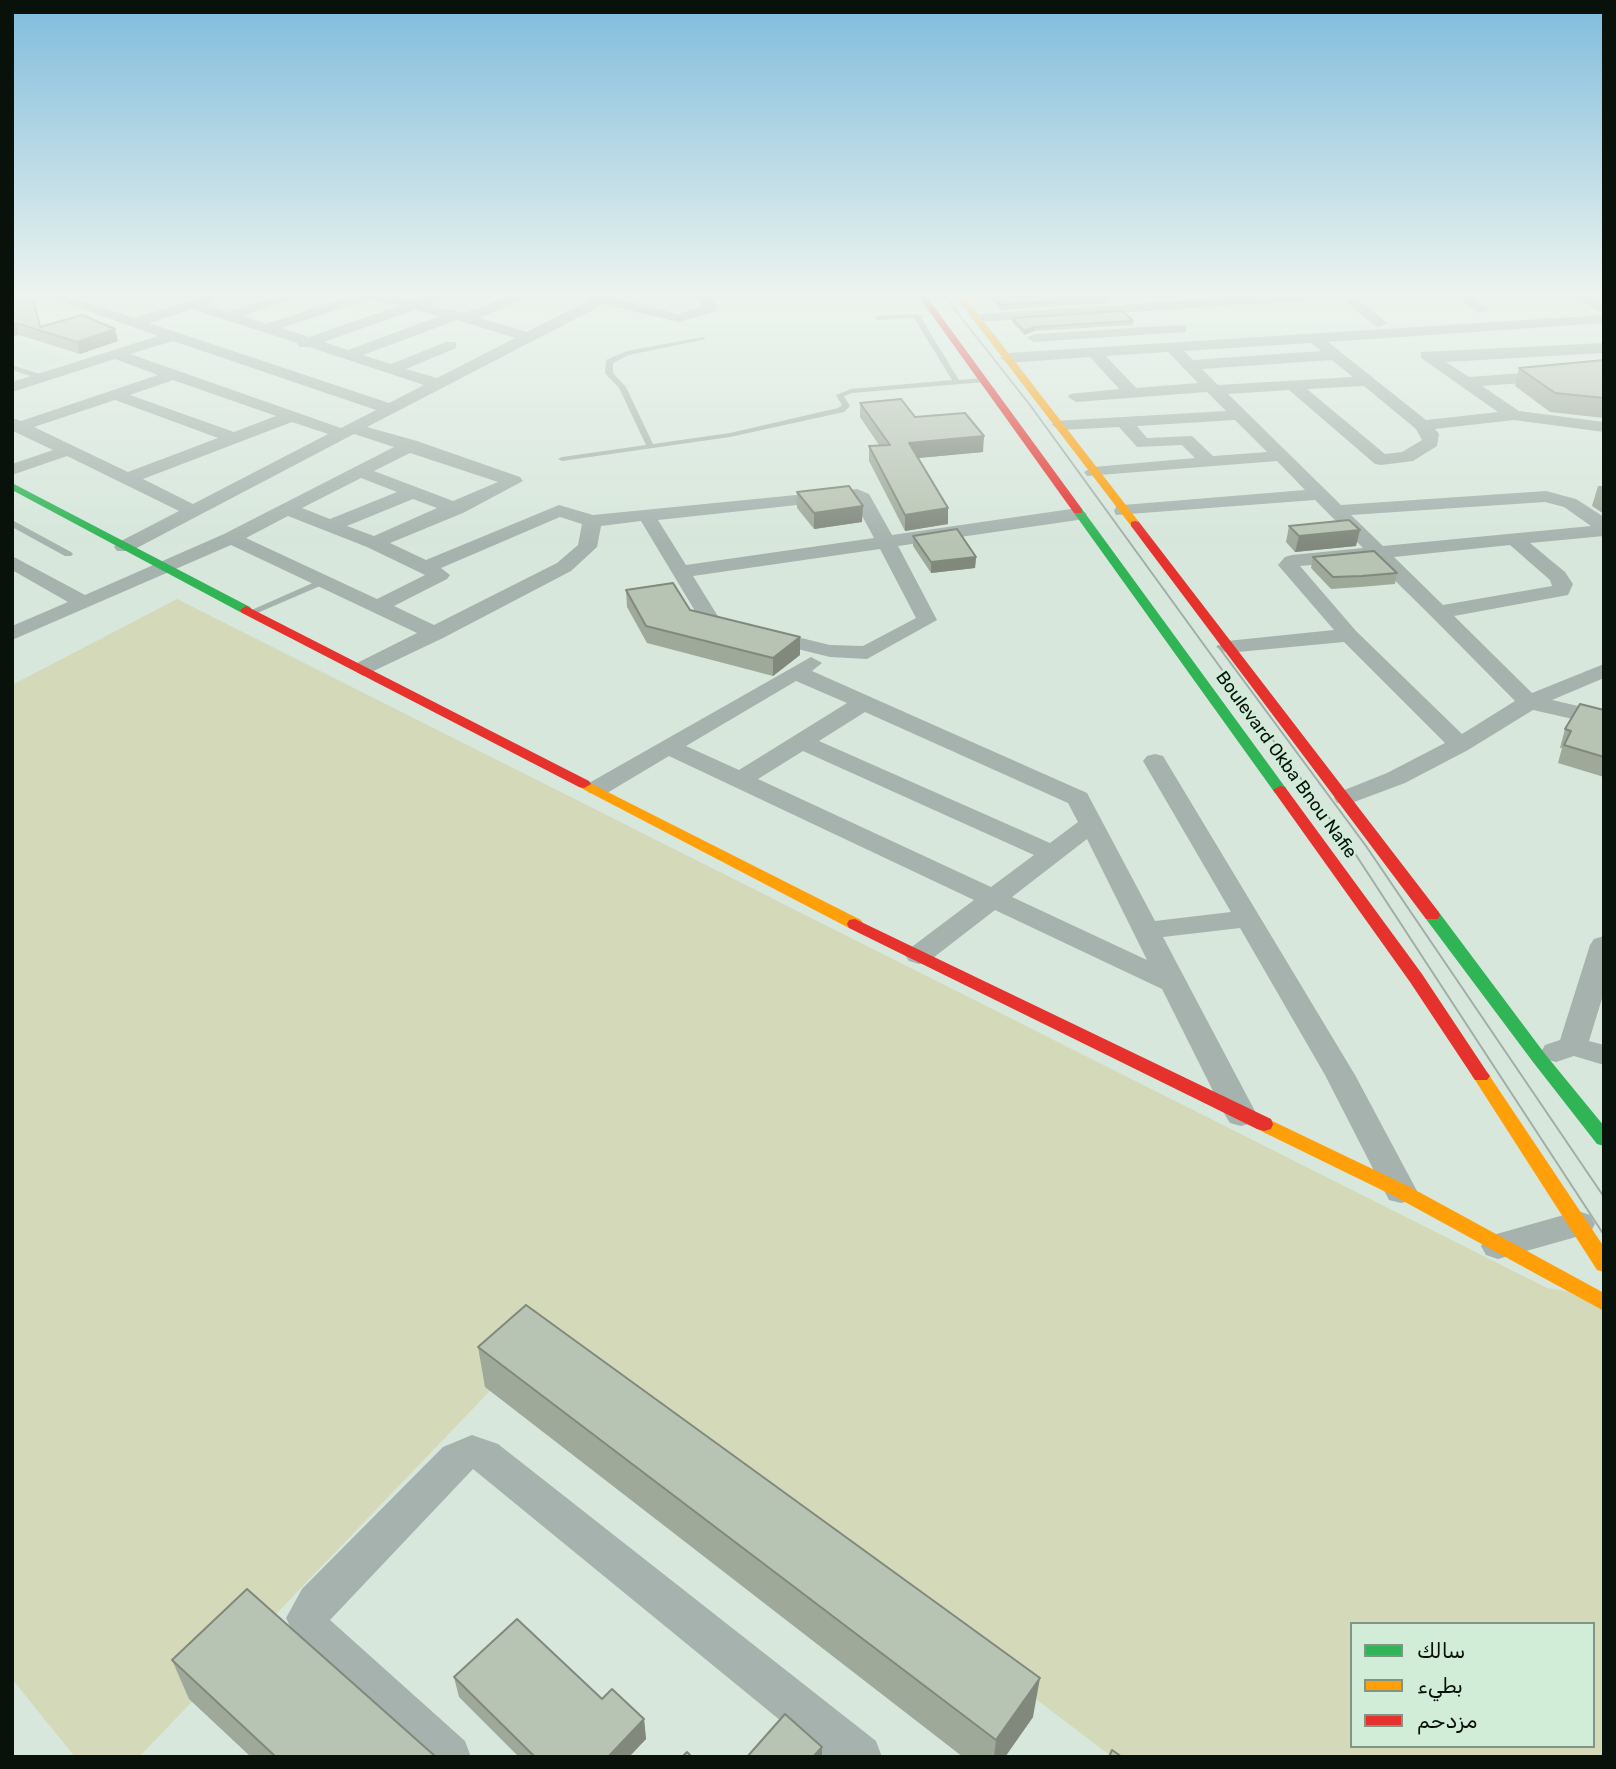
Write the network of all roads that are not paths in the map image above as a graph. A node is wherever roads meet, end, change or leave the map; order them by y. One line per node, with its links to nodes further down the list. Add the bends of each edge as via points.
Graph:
1 (35, 380): 20 (street)
2 (160, 380): 24 (street)
3 (180, 380): 22 (street)
4 (240, 380): 22 (street)
5 (326, 380): 27 (street)
6 (424, 380): 18 (street)
7 (451, 380): 18 (street)
8 (615, 380): 39 (lane)
9 (982, 380): 16 (lane); 58 (main road, Boulevard Okba Bnou Nafie)
10 (1024, 380): 33 (main road, Boulevard Okba Bnou Nafie)
11 (1119, 380): 23 (street)
12 (1203, 380): 21 (street)
13 (1462, 380): 17 (street)
14 (1500, 380): 17 (street)
15 (1368, 381): 19 (street); 34 (street)
16 (957, 382): 39 (lane, via 851,391 840,395 846,406 841,410 730,435)
17 (1466, 382): 29 (street)
18 (441, 385): 27 (street)
19 (1292, 385): 21 (street); 34 (street, via 1381,460 1407,457 1422,449 1432,438)
20 (12, 387)
21 (1212, 389): 23 (street); 28 (street)
22 (217, 392): 30 (street)
23 (1132, 393): 25 (street)
24 (116, 395): 26 (street); 37 (street)
25 (1076, 397)
26 (97, 401): 32 (street); 40 (street)
27 (391, 409): 36 (street)
28 (1239, 415): 31 (street); 42 (street)
29 (1514, 415): 34 (street); 35 (street)
30 (289, 417): 36 (street); 37 (street)
31 (1124, 422): 33 (street); 44 (street, via 1143,443 1186,440)
32 (16, 425): 41 (street)
33 (1059, 425): 47 (main road, Boulevard Okba Bnou Nafie)
34 (1422, 425)
35 (1604, 427)
36 (349, 431): 38 (street); 49 (street)
37 (234, 438): 40 (street)
38 (411, 445): 46 (street); 54 (street, via 514,481)
39 (651, 446): 43 (lane)
40 (211, 447): 48 (street)
41 (69, 450): 45 (street); 48 (street)
42 (1279, 456): 44 (street); 52 (street)
43 (562, 459)
44 (1209, 462): 47 (street)
45 (12, 470)
46 (359, 471): 51 (street); 53 (street, via 308,497)
47 (1093, 472): 56 (main road, Boulevard Okba Bnou Nafie)
48 (127, 479): 55 (street)
49 (253, 481): 53 (street); 55 (street)
50 (12, 486): 68 (main road)
51 (414, 492): 54 (street); 62 (street)
52 (1318, 494): 56 (street); 57 (street)
53 (282, 496): 62 (street); 64 (street)
54 (456, 509): 66 (street)
55 (194, 511): 68 (street)
56 (1123, 511): 83 (main road, Boulevard Okba Bnou Nafie)
57 (1335, 511): 63 (street, via 1546,496 1570,503); 69 (street)
58 (1078, 514): 67 (street); 112 (main road, Boulevard Okba Bnou Nafie, via 1416,978)
59 (646, 516): 60 (street); 67 (street, via 857,494); 74 (street)
60 (593, 521): 72 (street, via 565,511 550,514); 81 (street, via 587,547 564,568)
61 (12, 523): 70 (lane)
62 (329, 526): 66 (street)
63 (1604, 528): 65 (street)
64 (231, 538): 73 (street); 75 (street)
65 (1514, 539): 69 (street); 79 (street, via 1558,576 1561,591)
66 (374, 543): 72 (street)
67 (885, 544): 74 (street); 84 (street, via 927,620 867,653)
68 (124, 547): 73 (main road)
69 (1378, 553): 79 (street); 82 (street, via 1288,565)
70 (68, 554)
71 (12, 562): 76 (street)
72 (427, 567): 77 (street, via 437,572 438,578)
73 (166, 568): 76 (street); 78 (main road)
74 (679, 572): 84 (street, via 711,622)
75 (324, 581): 77 (street); 78 (lane)
76 (85, 603): 80 (street)
77 (380, 606): 81 (street)
78 (252, 612): 85 (main road)
79 (1438, 612): 88 (street)
80 (14, 631)
81 (436, 634): 85 (street)
82 (1349, 635): 83 (street); 92 (street)
83 (1227, 647): 97 (main road, Boulevard Okba Bnou Nafie)
84 (830, 651): 87 (street)
85 (363, 669): 96 (main road)
86 (1604, 670): 88 (street)
87 (795, 672): 89 (street); 93 (street)
88 (1530, 702): 90 (street); 92 (street)
89 (862, 704): 91 (street); 98 (street, via 1071,794 1082,803)
90 (1604, 719)
91 (803, 742): 95 (street); 99 (street)
92 (1460, 745): 97 (street)
93 (669, 747): 95 (street); 96 (street)
94 (1155, 761): 101 (street)
95 (740, 780): 100 (street)
96 (598, 788): 104 (main road)
97 (1346, 798): 108 (main road, Boulevard Okba Bnou Nafie)
98 (1091, 824): 99 (street); 102 (street)
99 (1051, 853): 100 (street)
100 (993, 898): 104 (street); 105 (street)
101 (1247, 919): 102 (street); 111 (street, via 1340,1075)
102 (1146, 930): 105 (street)
103 (1604, 944): 106 (street)
104 (919, 955): 109 (main road)
105 (1173, 983): 109 (street)
106 (1573, 1046): 107 (street); 108 (street)
107 (1604, 1055)
108 (1539, 1058): 110 (main road, Boulevard Okba Bnou Nafie)
109 (1241, 1115): 111 (main road)
110 (1604, 1139)
111 (1401, 1191): 113 (main road)
112 (1578, 1224): 113 (street); 114 (main road, Boulevard Okba Bnou Nafie)
113 (1498, 1246): 115 (main road)
114 (1604, 1264)
115 (1604, 1303)
116 (449, 1757): 117 (street, via 316,1636 307,1618 456,1459 472,1452 485,1456)
117 (860, 1757)

